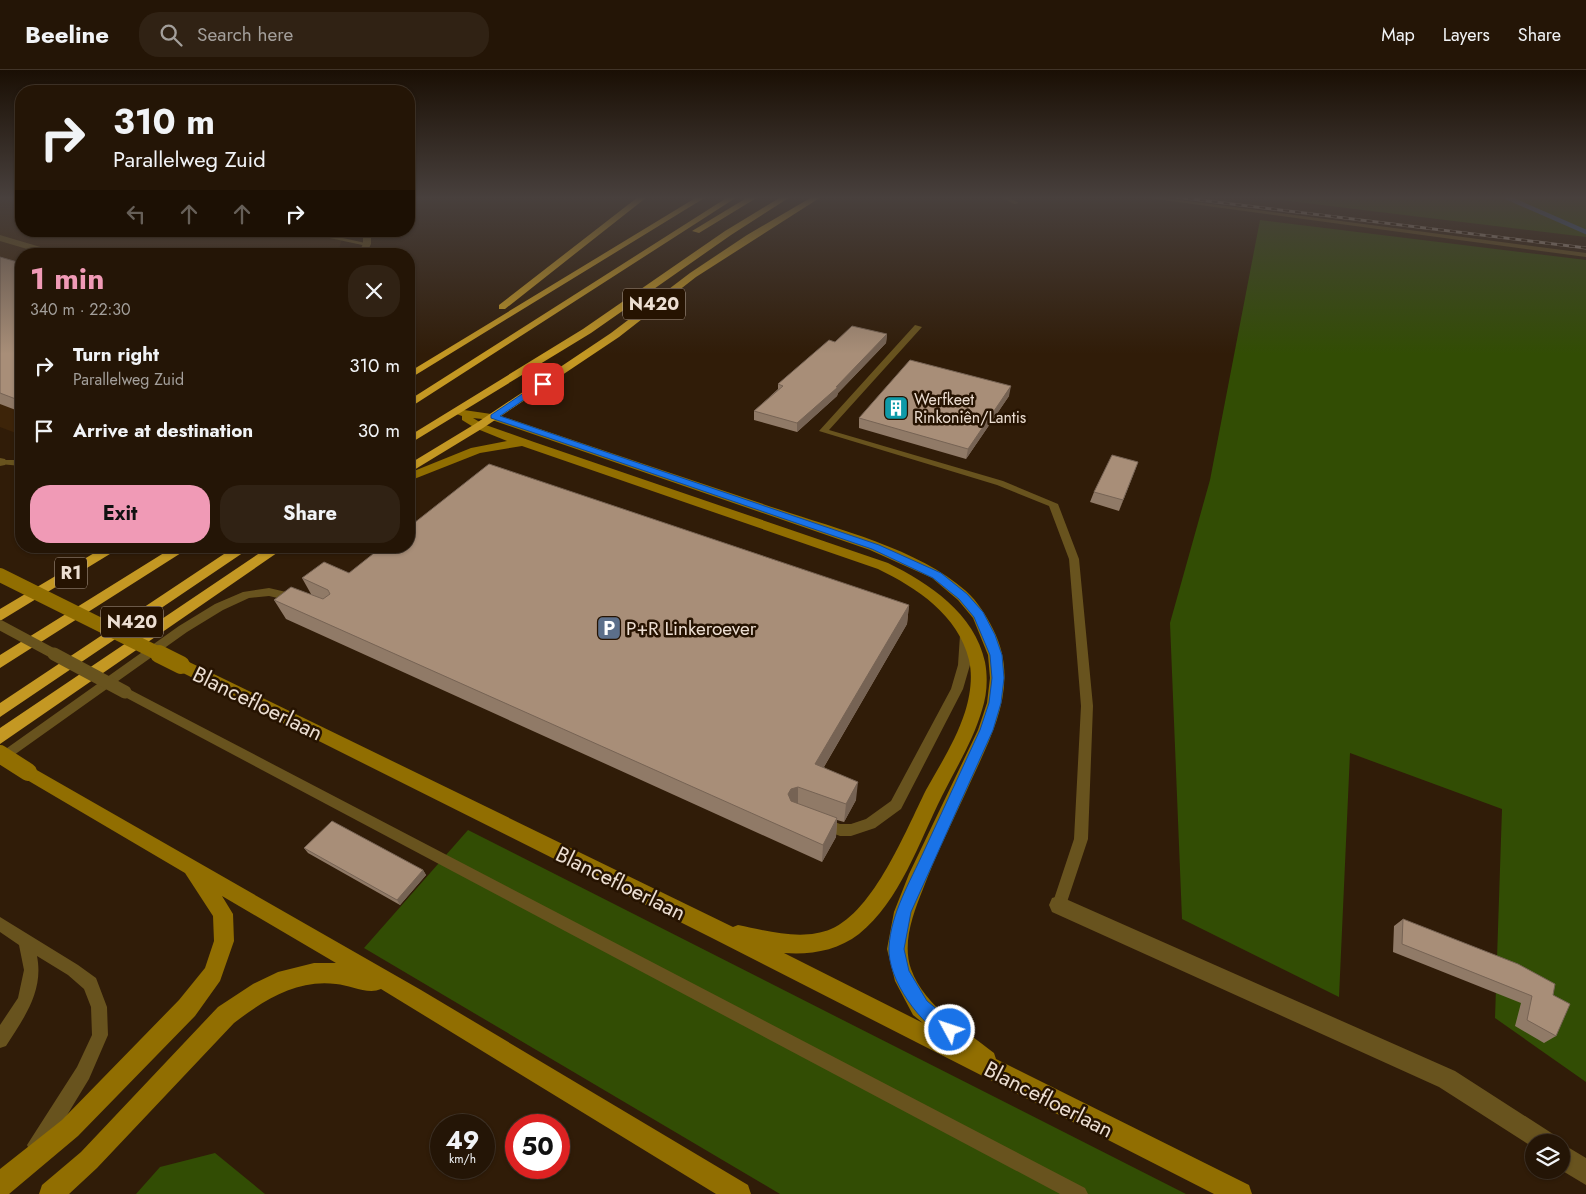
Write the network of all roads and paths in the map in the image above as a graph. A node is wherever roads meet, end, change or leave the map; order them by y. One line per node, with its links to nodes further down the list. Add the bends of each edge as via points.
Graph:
1 (577, 249): 11 (highway, via 491,314)
2 (616, 249): 11 (highway)
3 (653, 249): 9 (highway)
4 (663, 249): 9 (highway)
5 (704, 249): 14 (highway, N420, via 587,331)
6 (732, 249): 15 (highway, N420, via 615,335)
7 (1544, 249): 8 (lane)
8 (1586, 255)
9 (600, 284): 13 (highway)
10 (918, 327): 39 (lane, via 823,431 1000,484 1053,504 1074,560 1088,706 1081,839)
11 (458, 346): 12 (highway)
12 (415, 372)
13 (415, 401)
14 (457, 412): 15 (main road); 16 (main road); 17 (highway, N420)
15 (494, 417): 16 (highway, N420); 45 (main road, via 876,547 937,575 963,596 979,615 996,655 995,703 986,730 904,912 897,949 902,974 922,1007)
16 (479, 426): 18 (main road); 21 (highway, N420)
17 (415, 437)
18 (530, 445): 22 (main road, via 505,443 481,448); 31 (main road, via 883,566 909,578 939,600)
19 (1, 462): 20 (lane)
20 (15, 463)
21 (415, 465)
22 (415, 475)
23 (104, 553): 29 (highway, R1)
24 (174, 553): 32 (highway, R1)
25 (236, 553): 33 (highway, N420)
26 (270, 553): 34 (highway, N420)
27 (0, 575): 41 (main road, Blancefloerlaan, bridge)
28 (309, 601): 36 (lane, via 270,592 247,595 219,607 183,629)
29 (0, 616)
30 (0, 625): 52 (lane, bridge)
31 (966, 636): 37 (lane, via 964,665 957,689 896,805 870,824 850,830 840,830); 41 (main road, via 975,658 979,681 966,729 899,863 859,922 833,939 812,943 786,944)
32 (0, 662)
33 (0, 711)
34 (0, 737)
35 (0, 754): 38 (main road, bridge)
36 (0, 760)
37 (814, 820)
38 (180, 860): 43 (main road); 49 (main road, via 205,886 223,914 224,941 212,974 187,1008 70,1128)
39 (1059, 904): 46 (street, via 1448,1079)
40 (0, 924): 42 (lane)
41 (719, 932): 45 (main road, Blancefloerlaan)
42 (26, 940): 44 (lane, via 32,970 25,1001); 49 (lane, via 90,984 99,1007 100,1035 60,1112)
43 (414, 997): 50 (main road, via 357,975 321,971 283,979 249,997 226,1015 89,1160); 51 (main road)
44 (0, 1040)
45 (1006, 1078): 53 (main road, Blancefloerlaan)
46 (1532, 1134)
47 (1570, 1161): 48 (street)
48 (1586, 1173)
49 (7, 1180)
50 (51, 1194)
51 (740, 1194)
52 (1079, 1194)
53 (1240, 1194)

